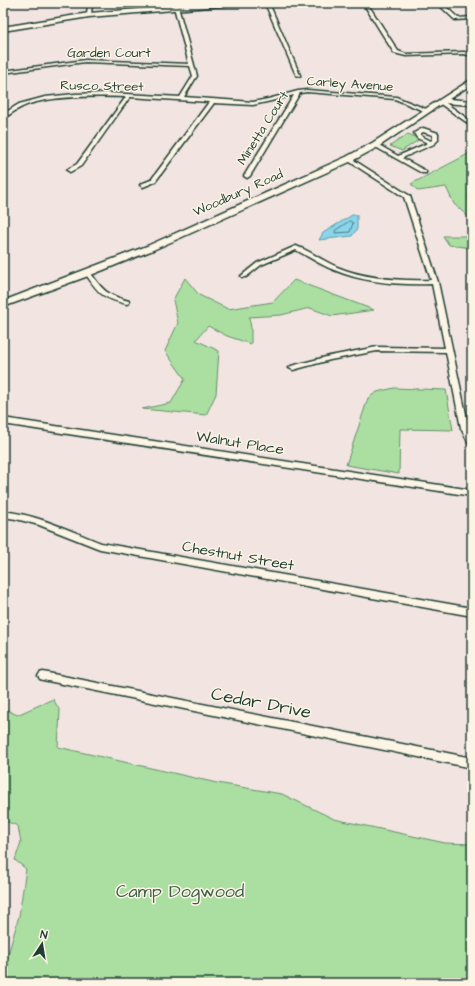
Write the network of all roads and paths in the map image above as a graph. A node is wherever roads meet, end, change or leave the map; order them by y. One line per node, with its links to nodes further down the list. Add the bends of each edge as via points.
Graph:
1 (90, 3): 7 (street)
2 (234, 3): 6 (main road)
3 (266, 3): 13 (street)
4 (365, 3): 10 (street, via 396,52 406,55)
5 (439, 3): 8 (street, via 458,19)
6 (175, 6): 7 (main road); 11 (street)
7 (89, 15): 9 (main road)
8 (472, 18)
9 (3, 29)
10 (472, 55)
11 (191, 65): 12 (street, Garden Court, via 86,61); 17 (street, via 195,76)
12 (3, 72)
13 (298, 75)
14 (472, 81): 19 (main road, Woodbury Road)
15 (298, 92): 18 (street, Carley Avenue, via 257,103); 23 (street, Carley Avenue, via 396,98); 32 (street, Minetta Court)
16 (128, 97): 17 (street, Rusco Street); 22 (street, Rusco Street, via 55,96); 30 (street, via 79,165)
17 (180, 99): 18 (street, Carley Avenue)
18 (212, 101): 33 (street, via 153,180)
19 (442, 102): 20 (main road); 23 (main road, Woodbury Road); 25 (street)
20 (472, 103)
21 (3, 109): 22 (street)
22 (9, 110): 24 (street, Rusco Street)
23 (428, 111): 27 (main road, Woodbury Road)
24 (3, 116)
25 (472, 124)
26 (432, 143): 28 (street)
27 (375, 145): 28 (street); 29 (main road, Woodbury Road)
28 (400, 157): 31 (street)
29 (349, 159): 34 (main road, Woodbury Road); 36 (street, via 408,196)
30 (70, 170)
31 (424, 172)
32 (246, 176)
33 (143, 185)
34 (88, 273): 37 (street, via 98,290 106,296); 38 (main road, Woodbury Road)
35 (244, 276): 36 (street, via 259,264 296,248 336,268 359,276 386,281)
36 (434, 282): 39 (street)
37 (127, 302)
38 (3, 304)
39 (447, 350): 40 (street, via 377,349); 42 (street, via 465,428)
40 (293, 368)
41 (3, 421): 43 (street, Walnut Place)
42 (472, 442)
43 (472, 493)
44 (3, 514): 45 (street, Chestnut Street, via 46,522 68,534 100,546)
45 (472, 612)
46 (43, 676): 47 (street, Cedar Drive)
47 (472, 763)

